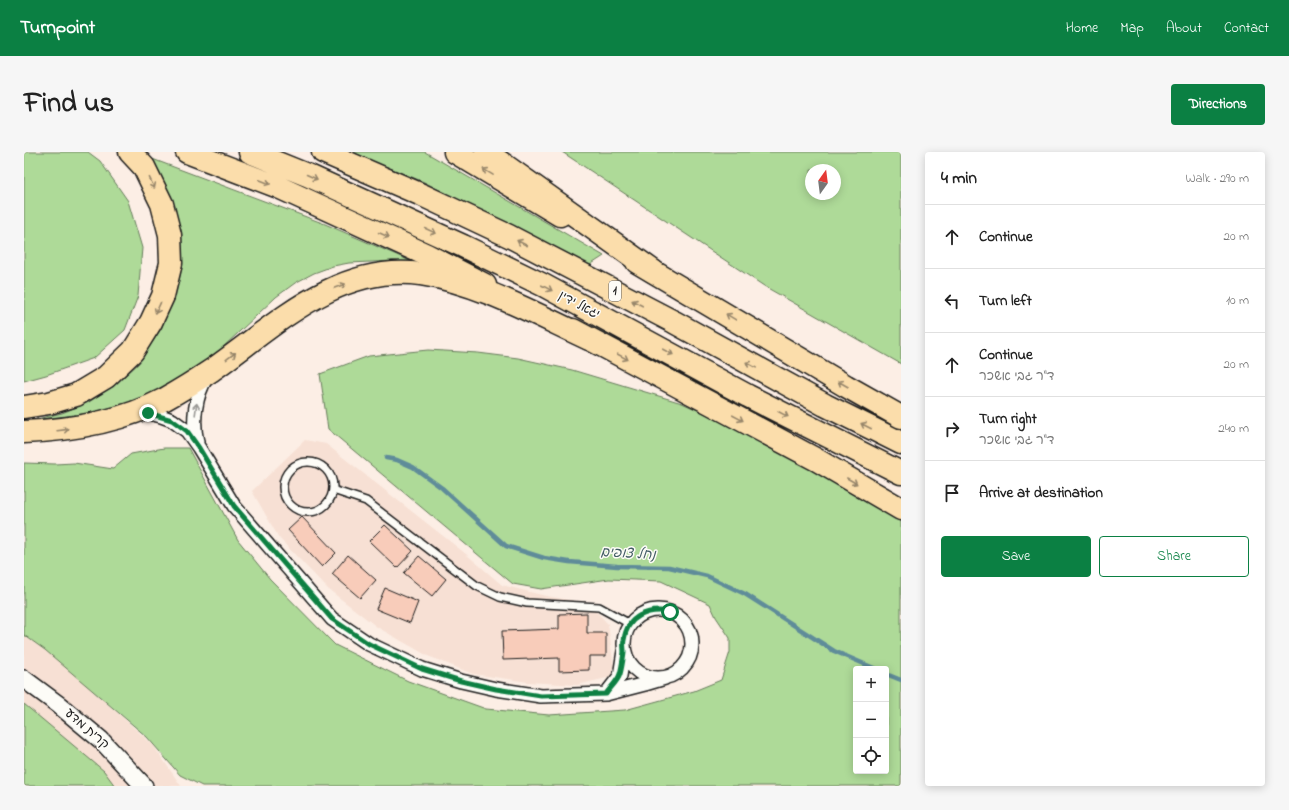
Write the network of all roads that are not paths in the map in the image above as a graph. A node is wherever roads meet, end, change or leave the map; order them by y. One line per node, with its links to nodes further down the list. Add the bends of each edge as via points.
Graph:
1 (130, 152): 10 (highway, one-way to 10, via 144,167 162,204 170,235 171,263 164,296 133,351 106,377 76,395 49,403)
2 (187, 152): 8 (highway, one-way to 8, via 276,186 427,255)
3 (250, 152): 16 (highway, יגאל ידין / 1, one-way to 16, via 321,181 476,252)
4 (323, 152): 14 (highway, 1, one-way to 4, via 509,236)
5 (455, 152): 7 (highway, one-way to 5)
6 (486, 152): 7 (highway)
7 (653, 271): 12 (highway, one-way to 7)
8 (589, 339): 9 (highway, one-way to 8, via 308,300 351,281 397,274 427,275 480,290); 18 (highway, one-way to 18, via 816,460)
9 (212, 370): 11 (highway, via 163,400); 15 (street, one-way to 9, via 195,427 196,407 201,385)
10 (24, 406)
11 (129, 414): 13 (highway, one-way to 11, via 83,427); 15 (street, via 148,413 172,420 187,431)
12 (901, 417)
13 (24, 432)
14 (901, 443)
15 (199, 448): 23 (street, via 239,512 332,619 369,644 422,669 496,689 541,696)
16 (901, 474)
17 (333, 490): 17 (lane, via 333,480 324,468 307,462 292,469 283,484 287,501 299,510 308,512 326,505); 19 (lane, via 366,501 477,586 494,594 527,603 599,607)
18 (901, 509)
19 (630, 624): 20 (street, via 624,637); 22 (street, via 648,611 659,610 670,612 687,626 692,641 690,657 676,674)
20 (624, 651): 22 (street, via 635,670 644,676 654,679); 23 (street, via 620,676)
21 (24, 678): 24 (street, קרית מדע, via 101,740)
22 (665, 678): 23 (street)
23 (606, 694)
24 (144, 786)

